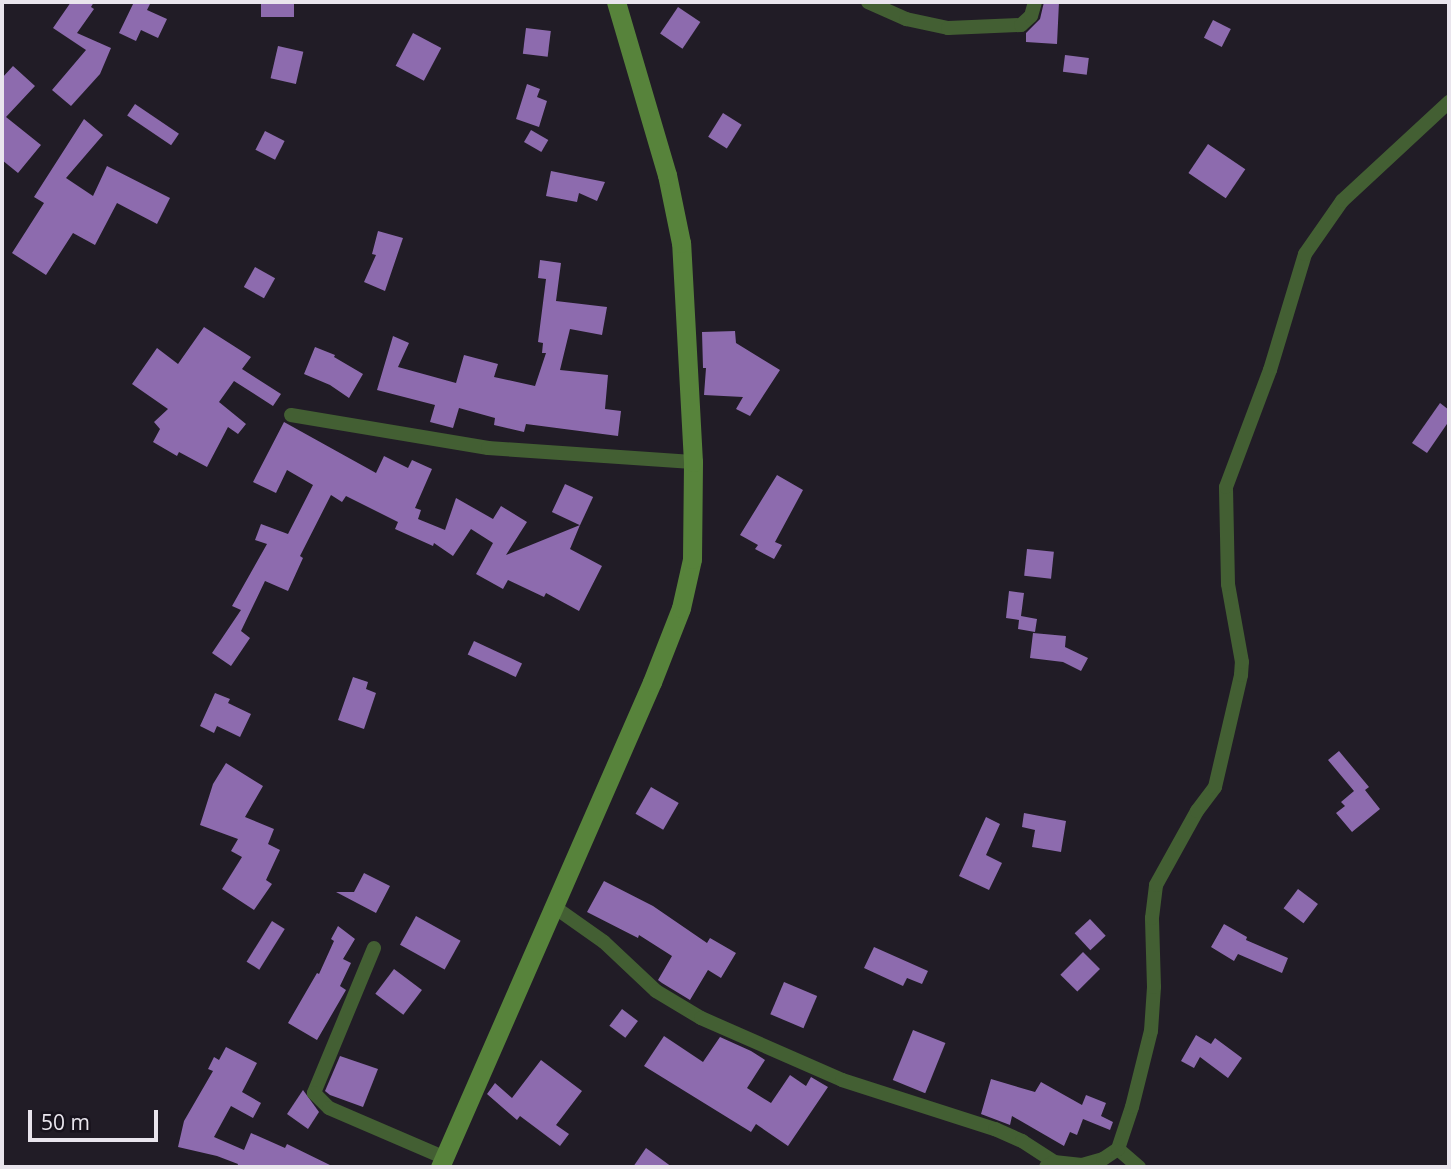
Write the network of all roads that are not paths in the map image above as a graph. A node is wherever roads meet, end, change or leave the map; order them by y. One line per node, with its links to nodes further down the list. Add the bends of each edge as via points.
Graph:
1 (616, 2): 6 (main road, via 667,174 681,243)
2 (868, 2): 3 (street, via 906,19 948,28 1021,25 1031,16)
3 (1035, 2)
4 (1449, 102): 9 (street, via 1342,201 1305,254 1270,370 1226,487 1228,584 1241,676 1215,787 1156,885 1151,1031)
5 (291, 415): 6 (street, via 488,447)
6 (693, 461): 7 (main road, via 692,559 681,608)
7 (553, 906): 10 (main road); 11 (street, via 604,942 656,991 701,1018 842,1080 995,1129 1022,1141)
8 (374, 948): 10 (street, via 314,1093 329,1108)
9 (1118, 1149): 11 (street, via 1082,1164); 12 (street)
10 (442, 1162)
11 (1050, 1165)
12 (1139, 1167)

